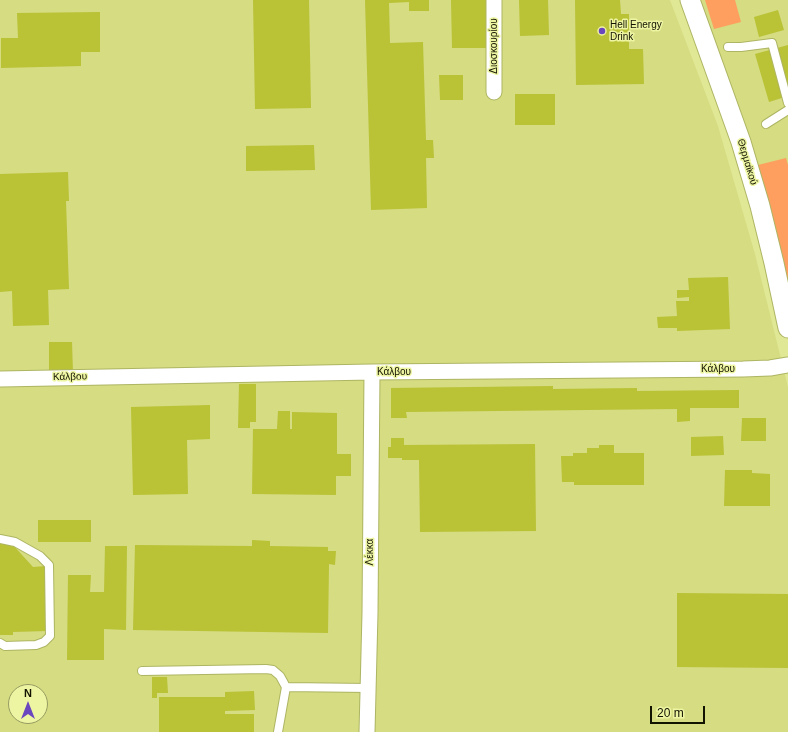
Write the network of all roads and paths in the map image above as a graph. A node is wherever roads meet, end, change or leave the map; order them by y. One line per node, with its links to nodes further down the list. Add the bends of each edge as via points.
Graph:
1 (494, 0): 4 (street, Διοσκουρίου)
2 (690, 0): 8 (street, Θερμαϊκού, via 741,142 760,206)
3 (728, 47): 5 (lane, via 772,43)
4 (494, 92)
5 (788, 103)
6 (788, 110): 7 (lane)
7 (766, 124)
8 (787, 321)
9 (788, 365): 10 (street, Κάλβου, via 743,369)
10 (372, 372): 11 (street, Κάλβου); 16 (street, Λέκκα)
11 (0, 379)
12 (0, 539): 13 (lane, via 15,542 40,556 50,565 50,636 36,645 5,646)
13 (0, 643)
14 (142, 671): 15 (lane, via 266,669 273,670 280,676)
15 (286, 687): 16 (lane); 17 (lane)
16 (368, 688): 18 (street, Λέκκα)
17 (278, 732)
18 (367, 732)

